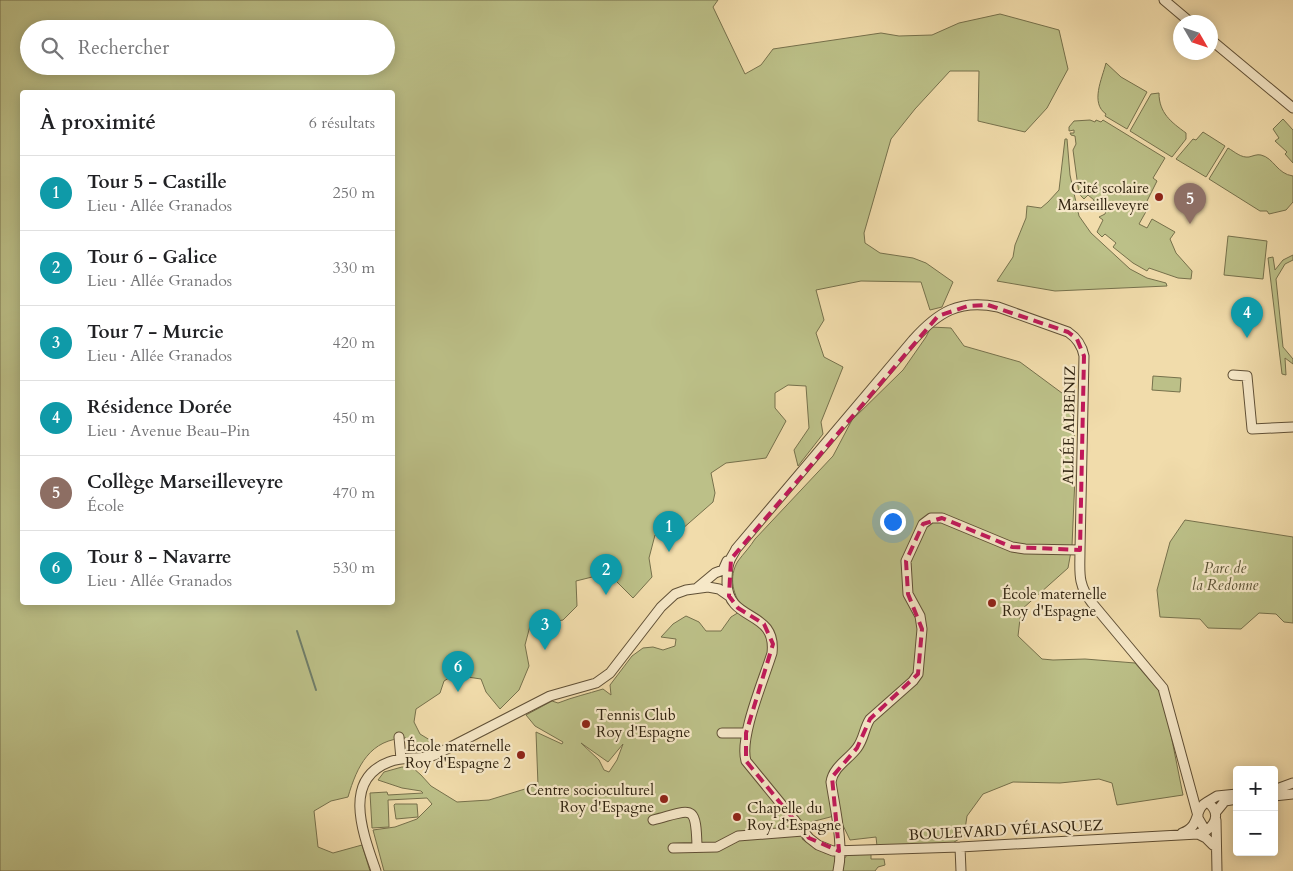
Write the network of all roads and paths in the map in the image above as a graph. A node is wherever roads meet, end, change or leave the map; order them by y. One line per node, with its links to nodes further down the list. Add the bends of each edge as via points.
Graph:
1 (1164, 0): 2 (street)
2 (1182, 15)
3 (1218, 46): 4 (street)
4 (1293, 108)
5 (1233, 375): 6 (street, via 1247,376 1252,429)
6 (1293, 427)
7 (1080, 550): 8 (street, ALLÉE ALBENIZ, via 1083,350 1068,332 988,305 968,306 947,311 927,325 728,558); 16 (street, ALLÉE ALBENIZ, via 1082,590 1163,688); 32 (street, via 1012,547 942,518 931,518 924,524 906,561 908,594 920,616 922,629 918,674 914,682 870,719 861,742 832,777)
8 (725, 574): 9 (street, via 715,573); 10 (street)
9 (697, 588): 10 (street, via 715,587); 14 (street, via 680,592 666,602 602,680 550,696 435,755)
10 (729, 596): 12 (street, via 738,608 764,624 772,640 772,653)
11 (722, 733): 12 (street)
12 (746, 733): 26 (street, via 744,752 749,766)
13 (399, 737): 14 (street)
14 (401, 759): 34 (street, via 376,770 360,793 364,837)
15 (1293, 783): 17 (street)
16 (1191, 788): 22 (street); 24 (street, ALLÉE ALBENIZ)
17 (1278, 789)
18 (1233, 794): 22 (street, via 1217,796)
19 (1293, 794): 20 (street)
20 (1278, 796)
21 (1233, 800): 23 (street, via 1225,801)
22 (1206, 802): 23 (street, via 1212,806); 24 (street, BOULEVARD VÉLASQUEZ)
23 (1216, 816): 27 (street, via 1212,826); 33 (street)
24 (1198, 817): 27 (street, ALLÉE ALBENIZ); 28 (street, BOULEVARD VÉLASQUEZ, via 1188,831)
25 (653, 820): 29 (street, via 686,812 693,815)
26 (803, 831): 29 (street, via 738,836 717,847); 32 (street, via 818,845)
27 (1203, 831): 28 (street, BOULEVARD VÉLASQUEZ); 33 (street, ALLÉE ALBENIZ)
28 (1175, 835): 30 (street, BOULEVARD VÉLASQUEZ)
29 (697, 847): 31 (street)
30 (960, 847): 32 (street, BOULEVARD VÉLASQUEZ); 36 (street)
31 (673, 848)
32 (839, 851): 35 (street)
33 (1217, 856): 37 (street)
34 (376, 871)
35 (838, 871)
36 (960, 871)
37 (1218, 871)

